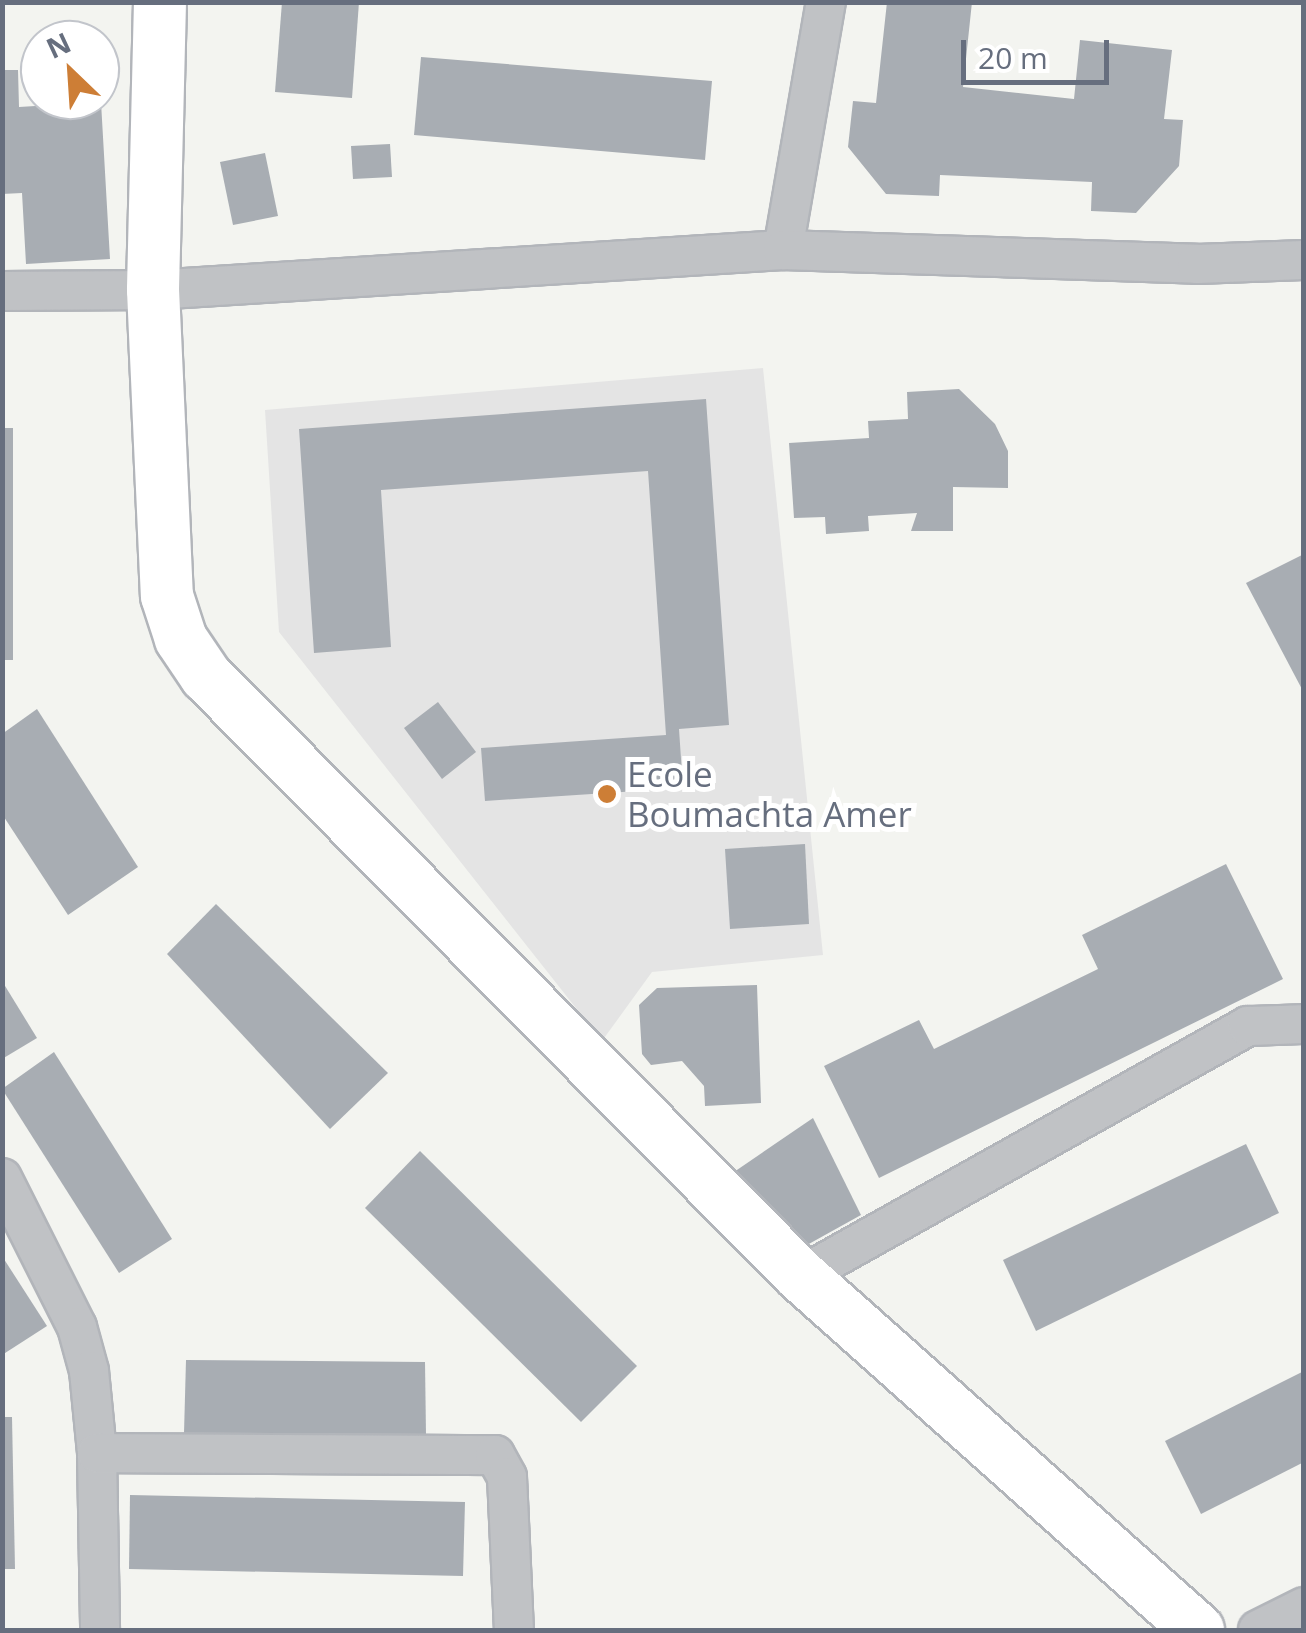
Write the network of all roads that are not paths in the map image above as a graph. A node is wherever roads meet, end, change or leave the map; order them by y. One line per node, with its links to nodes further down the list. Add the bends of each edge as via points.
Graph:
1 (160, 2): 5 (main road)
2 (826, 2): 3 (street)
3 (783, 250): 4 (street, via 1197,264); 5 (street)
4 (1304, 260)
5 (153, 290): 6 (street); 9 (main road, via 168,596 181,640 206,676)
6 (2, 291)
7 (1304, 1024): 9 (street, via 1248,1026)
8 (2, 1178): 10 (street, via 77,1327)
9 (800, 1276): 14 (main road)
10 (97, 1453): 12 (street); 13 (street, via 495,1455 507,1477)
11 (1304, 1607): 15 (street)
12 (100, 1630)
13 (514, 1630)
14 (1198, 1630)
15 (1258, 1630)

